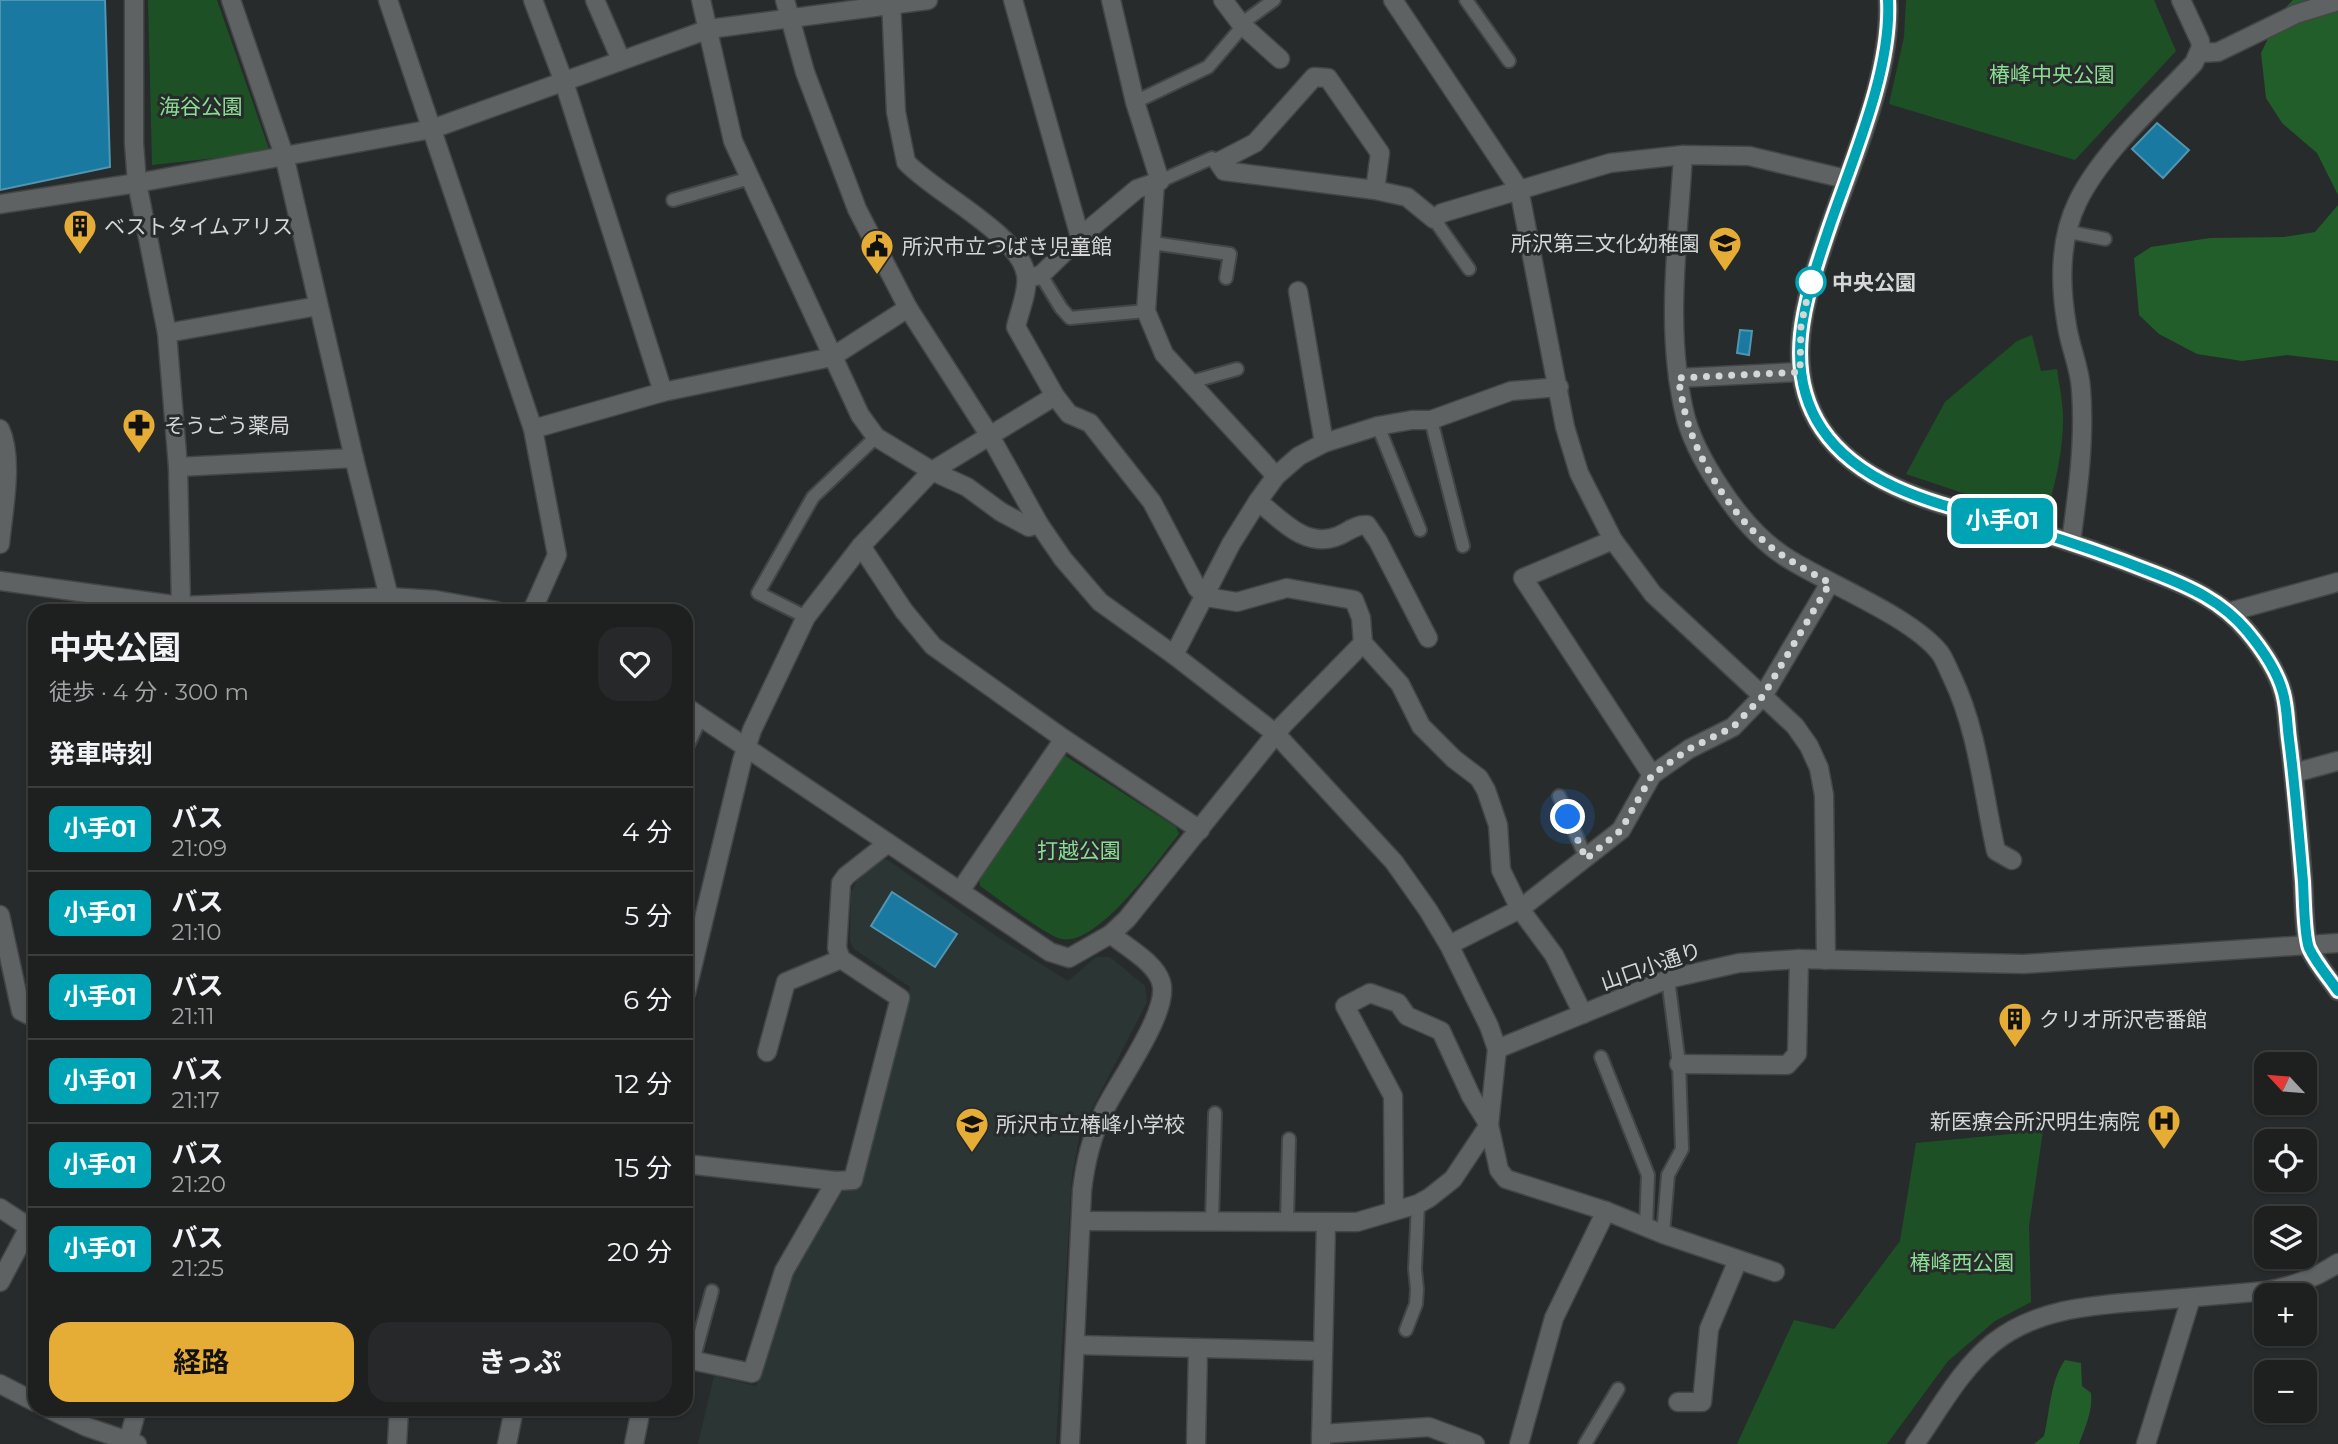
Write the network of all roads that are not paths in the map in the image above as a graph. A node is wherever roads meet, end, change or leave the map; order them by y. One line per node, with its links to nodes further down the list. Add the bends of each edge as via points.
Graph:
1 (134, 0): 34 (street)
2 (231, 0): 28 (street)
3 (388, 0): 27 (street)
4 (533, 0): 25 (street)
5 (595, 0): 23 (street)
6 (701, 0): 20 (street)
7 (928, 0): 17 (street)
8 (1013, 0): 41 (street)
9 (1111, 0): 26 (street)
10 (1223, 0): 19 (street)
11 (1274, 0): 19 (lane)
12 (1393, 0): 35 (street)
13 (1466, 0): 24 (lane)
14 (1888, 0): 32 (street, via 1883,57)
15 (2181, 0): 21 (street, via 2200,41)
16 (2338, 1): 21 (street, via 2296,14 2218,52)
17 (892, 3): 18 (street); 45 (street, via 897,112 906,162 979,218)
18 (787, 8): 20 (street); 49 (street, via 804,72 857,209)
19 (1242, 25): 22 (street); 26 (lane, via 1208,67)
20 (709, 29): 23 (street); 31 (street, via 733,141)
21 (2199, 53): 40 (street, via 2094,172 2076,204)
22 (1280, 59)
23 (621, 60): 25 (street)
24 (1509, 61)
25 (564, 82): 27 (street); 58 (street)
26 (1135, 103): 33 (street)
27 (432, 129): 28 (street); 63 (street)
28 (284, 155): 34 (street); 48 (street)
29 (1683, 155): 32 (street, via 1749,156); 35 (street, via 1610,163); 55 (street, via 1674,331)
30 (1218, 162): 33 (lane, via 1212,158); 36 (street, via 1224,171); 36 (street, via 1255,143 1314,77 1328,78 1380,153)
31 (750, 178): 37 (lane); 52 (street)
32 (1846, 179): 54 (street, via 1806,304)
33 (1158, 182): 41 (street, via 1138,189); 43 (street)
34 (137, 183): 38 (street); 51 (street)
35 (1519, 189): 39 (street); 57 (street)
36 (1376, 190): 39 (street, via 1407,197)
37 (673, 200)
38 (0, 205)
39 (1434, 219): 44 (lane)
40 (2069, 232): 42 (lane); 75 (street, via 2062,276 2067,327 2081,385 2083,441)
41 (1080, 237): 45 (street)
42 (2105, 239)
43 (1152, 243): 46 (lane, via 1230,254); 50 (street)
44 (1469, 269)
45 (1034, 276): 50 (lane, via 1070,317); 59 (street, via 1016,327)
46 (1226, 278)
47 (1298, 291): 66 (street)
48 (318, 306): 51 (street); 67 (street)
49 (908, 308): 52 (street); 64 (street)
50 (1146, 311): 56 (street, via 1164,355)
51 (167, 333): 68 (street)
52 (832, 357): 58 (street); 65 (street)
53 (1237, 369): 56 (lane)
54 (1800, 372): 55 (street); 75 (street, via 1821,428 1857,466 1915,495)
55 (1678, 378): 81 (street, via 1687,422 1701,455 1740,516 1765,542)
56 (1191, 382): 70 (street)
57 (1559, 387): 60 (street, via 1511,391); 74 (street, via 1579,473)
58 (663, 392): 63 (street)
59 (1055, 396): 64 (street); 83 (street, via 1069,414 1090,423 1152,502)
60 (1431, 420): 61 (street); 78 (lane)
61 (1378, 426): 66 (street); 73 (lane)
62 (0, 429): 76 (street, via 6,480)
63 (533, 429): 88 (street, via 557,555)
64 (990, 436): 69 (street); 72 (street)
65 (876, 437): 69 (street); 90 (lane, via 813,498 758,593)
66 (1324, 443): 70 (street)
67 (354, 458): 68 (street); 82 (street)
68 (178, 467): 85 (street)
69 (932, 471): 72 (street, via 1030,527); 77 (street)
70 (1276, 476): 71 (street)
71 (1258, 501): 83 (street); 91 (street, via 1292,529 1319,541 1367,525)
72 (1039, 524): 93 (street, via 1100,601)
73 (1420, 530)
74 (1613, 540): 94 (street, via 1653,594); 101 (street, via 1522,578)
75 (2070, 542): 89 (street, via 2185,585)
76 (0, 544)
77 (861, 546): 90 (street); 97 (street, via 933,646)
78 (1463, 546)
79 (0, 581): 84 (street)
80 (2338, 582): 89 (street)
81 (1830, 583): 94 (street); 106 (street, via 1902,622 1941,654 1971,725 1996,852)
82 (389, 597): 86 (street); 87 (street)
83 (1206, 597): 92 (street, via 1237,602 1287,588 1354,600); 93 (street)
84 (154, 604)
85 (181, 604)
86 (257, 604)
87 (458, 604)
88 (535, 604)
89 (2229, 612): 100 (street, via 2271,664 2283,693)
90 (806, 617): 98 (street)
91 (1428, 638)
92 (1363, 643): 96 (street); 108 (street, via 1400,684 1421,726 1479,778 1498,825 1501,870)
93 (1174, 655): 96 (street)
94 (1763, 696): 101 (street, via 1733,727 1689,749); 117 (street, via 1795,726 1818,768 1824,795)
95 (694, 712): 98 (street)
96 (1276, 734): 103 (street); 113 (street, via 1394,862)
97 (1064, 739): 103 (street); 107 (street)
98 (747, 746): 104 (street); 111 (street)
99 (2338, 761): 100 (street)
100 (2294, 773): 114 (street)
101 (1652, 775): 105 (street, via 1621,830)
102 (1559, 796): 105 (lane)
103 (1200, 831): 110 (street)
104 (887, 843): 107 (street); 115 (street, via 841,883 837,948)
105 (1586, 859): 108 (street)
106 (2012, 860)
107 (960, 891): 110 (street, via 1050,952 1069,958)
108 (1520, 909): 113 (street); 121 (street, via 1555,956)
109 (0, 915): 120 (street, via 21,1011)
110 (1111, 934): 137 (street, via 1156,971 1164,993 1157,1017 1094,1134 1084,1174)
111 (693, 937)
112 (2338, 943): 114 (street, 山口小通り)
113 (1448, 945): 122 (street)
114 (2308, 946): 117 (street, 山口小通り, via 2024,964); 119 (street)
115 (841, 959): 123 (street, via 786,982); 130 (street, via 900,998 853,1180)
116 (1799, 959): 117 (street, 山口小通り); 118 (street, 山口小通り, via 1739,963); 125 (street, via 1797,1054 1787,1065)
117 (1826, 960)
118 (1668, 979): 121 (street, 山口小通り); 125 (lane)
119 (2338, 991)
120 (28, 1014)
121 (1583, 1014): 122 (street, 山口小通り)
122 (1497, 1049): 127 (street)
123 (767, 1052)
124 (1601, 1058): 141 (lane, via 1648,1175)
125 (1679, 1064): 141 (lane, via 1682,1149 1668,1175)
126 (1215, 1113): 136 (lane)
127 (1489, 1125): 131 (street, via 1453,1179); 133 (street, via 1441,1031 1407,1016 1398,1003 1370,993 1345,1006 1393,1096); 134 (street, via 1499,1170 1506,1179)
128 (1289, 1139): 138 (lane)
129 (693, 1165): 130 (street)
130 (836, 1181): 153 (street, via 784,1271 752,1374)
131 (1418, 1204): 133 (street); 148 (lane, via 1416,1304)
132 (0, 1208): 135 (street)
133 (1394, 1210): 139 (street, via 1357,1222)
134 (1606, 1211): 141 (street); 171 (street, via 1554,1318)
135 (28, 1219)
136 (1212, 1220): 137 (street); 138 (street)
137 (1082, 1221): 149 (street)
138 (1287, 1221): 139 (street)
139 (1326, 1222): 152 (street)
140 (28, 1229): 145 (street)
141 (1655, 1230): 142 (street)
142 (1738, 1260): 144 (street); 157 (street, via 1709,1329 1702,1402)
143 (2338, 1263): 147 (street, via 2290,1287)
144 (1775, 1272)
145 (0, 1282)
146 (712, 1291): 151 (lane)
147 (2191, 1298): 173 (street, via 2071,1309 2015,1329 1994,1342 1964,1372); 174 (street)
148 (1406, 1330)
149 (1076, 1345): 150 (street); 168 (street)
150 (1198, 1348): 152 (street); 169 (street)
151 (693, 1351)
152 (1321, 1351): 163 (street)
153 (693, 1361)
154 (0, 1384): 156 (street)
155 (1618, 1389): 172 (lane)
156 (28, 1398)
157 (1678, 1402)
158 (64, 1416): 164 (street)
159 (136, 1416): 164 (street)
160 (399, 1416): 165 (street)
161 (513, 1416): 166 (street)
162 (640, 1416): 167 (street)
163 (1321, 1439): 170 (street, via 1429,1427)
164 (133, 1443)
165 (397, 1444)
166 (507, 1444)
167 (634, 1444)
168 (1070, 1444)
169 (1196, 1444)
170 (1475, 1444)
171 (1519, 1444)
172 (1585, 1444)
173 (1915, 1444)
174 (2146, 1444)

